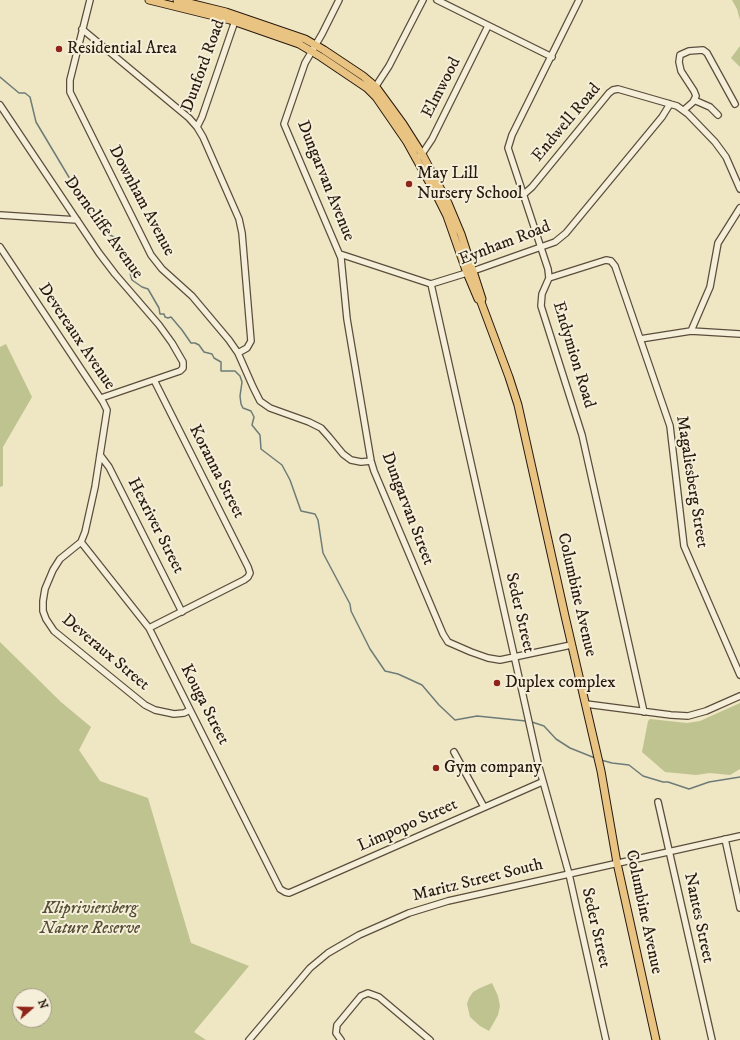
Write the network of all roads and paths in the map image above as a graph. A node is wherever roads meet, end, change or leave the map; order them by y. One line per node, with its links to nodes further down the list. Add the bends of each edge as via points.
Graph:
1 (90, 0): 11 (street, Downham Avenue)
2 (149, 0): 8 (main road, Columbine Avenue)
3 (177, 0): 9 (main road, Columbine Avenue)
4 (340, 0): 12 (street, Dungarvan Avenue)
5 (423, 0): 14 (street, via 392,60)
6 (436, 0): 10 (street)
7 (579, 0): 13 (street, Endymion Road)
8 (168, 2): 9 (main road, Columbine Avenue)
9 (236, 18): 12 (main road, Columbine Avenue, via 295,43); 21 (street, Dunford Road)
10 (488, 26): 13 (street); 22 (street, Elmwood, via 432,139)
11 (82, 29): 21 (street, via 169,100); 37 (street, Downham Avenue, via 70,80 69,88 73,100 151,255 201,306)
12 (314, 48): 14 (main road, Columbine Avenue, via 361,84); 30 (street, Dungarvan Avenue, via 303,68 286,115 285,126)
13 (552, 58): 24 (street, Endymion Road, via 508,143)
14 (373, 90): 22 (main road, Columbine Avenue, via 401,133)
15 (694, 100): 17 (street, via 695,92 681,71 679,60 680,55 685,52 703,50 712,60); 19 (street); 20 (street, via 710,107)
16 (670, 104): 19 (street, Endwell Road); 24 (street, Endwell Road, via 620,89 613,90); 29 (street, Eynham Road, via 566,233 558,240)
17 (735, 104)
18 (0, 105): 27 (street, Dorncliffe Avenue)
19 (684, 110): 23 (street, Endwell Road, via 723,153)
20 (718, 115)
21 (197, 127): 37 (street, via 236,212 242,233 251,341 247,348)
22 (420, 156): 31 (main road, Columbine Avenue, via 450,214)
23 (740, 187)
24 (523, 195): 29 (street, Endymion Road)
25 (740, 208): 34 (street, via 718,243 710,287)
26 (0, 215): 27 (street)
27 (77, 220): 38 (street, Dorncliffe Avenue, via 106,263 166,333 180,356 184,367 180,371)
28 (0, 247): 39 (street, Devereaux Avenue)
29 (542, 247): 31 (street, Eynham Road); 32 (street, Endymion Road)
30 (340, 254): 33 (street); 41 (street, Dungarvan Street, via 346,320)
31 (470, 272): 33 (street, Eynham Road); 45 (main road, Columbine Avenue, via 518,405)
32 (549, 278): 36 (street, Magaliesberg Street, via 606,260 611,261 615,266); 51 (street, Endymion Road, via 541,298 542,312 581,430)
33 (431, 284): 46 (street, Seder Street)
34 (691, 331): 35 (street); 36 (street)
35 (740, 334)
36 (640, 339): 47 (street, Magaliesberg Street, via 670,426 684,546)
37 (238, 353): 41 (street, Downham Avenue, via 257,396 265,405 321,428 351,460)
38 (154, 380): 39 (street); 43 (street, Koranna Street, via 250,573 237,584)
39 (101, 398): 40 (street, Devereaux Avenue, via 107,413)
40 (100, 455): 42 (street, Devereaux Avenue); 43 (street, Hexriver Street, via 110,467)
41 (371, 461): 46 (street, Dungarvan Street, via 446,640 488,658)
42 (81, 542): 44 (street, Kouga Street); 50 (street, Deveraux Street, via 55,566 43,595 46,619 54,631 145,705 174,714)
43 (182, 612): 44 (street)
44 (149, 628): 50 (street, Kouga Street)
45 (572, 645): 46 (street, Dungarvan Street); 49 (main road, Columbine Avenue)
46 (514, 658): 53 (street, Seder Street)
47 (740, 675)
48 (740, 696): 51 (street, via 692,716)
49 (586, 704): 51 (street); 59 (main road, Columbine Avenue)
50 (190, 710): 61 (street, Kouga Street, via 280,889)
51 (644, 712)
52 (454, 752): 55 (street)
53 (542, 782): 55 (street, Limpopo Street); 60 (street, Seder Street)
54 (658, 802): 58 (street, Nantes Street)
55 (484, 807): 61 (street, Limpopo Street, via 296,890)
56 (740, 836): 57 (street, Maritz Street South)
57 (724, 839): 58 (street, Maritz Street South); 62 (street)
58 (669, 852): 59 (street, Maritz Street South); 69 (street, Nantes Street)
59 (617, 863): 60 (street, Maritz Street South); 68 (main road, Columbine Avenue)
60 (569, 874): 64 (street, Maritz Street South, via 430,905 359,935 331,951 310,968); 67 (street, Seder Street)
61 (285, 892)
62 (739, 901): 63 (street)
63 (740, 908)
64 (249, 1040)
65 (341, 1040): 66 (street, via 336,1033 337,1025 360,996 368,993 379,997)
66 (430, 1040)
67 (606, 1040)
68 (656, 1040)
69 (712, 1040)

